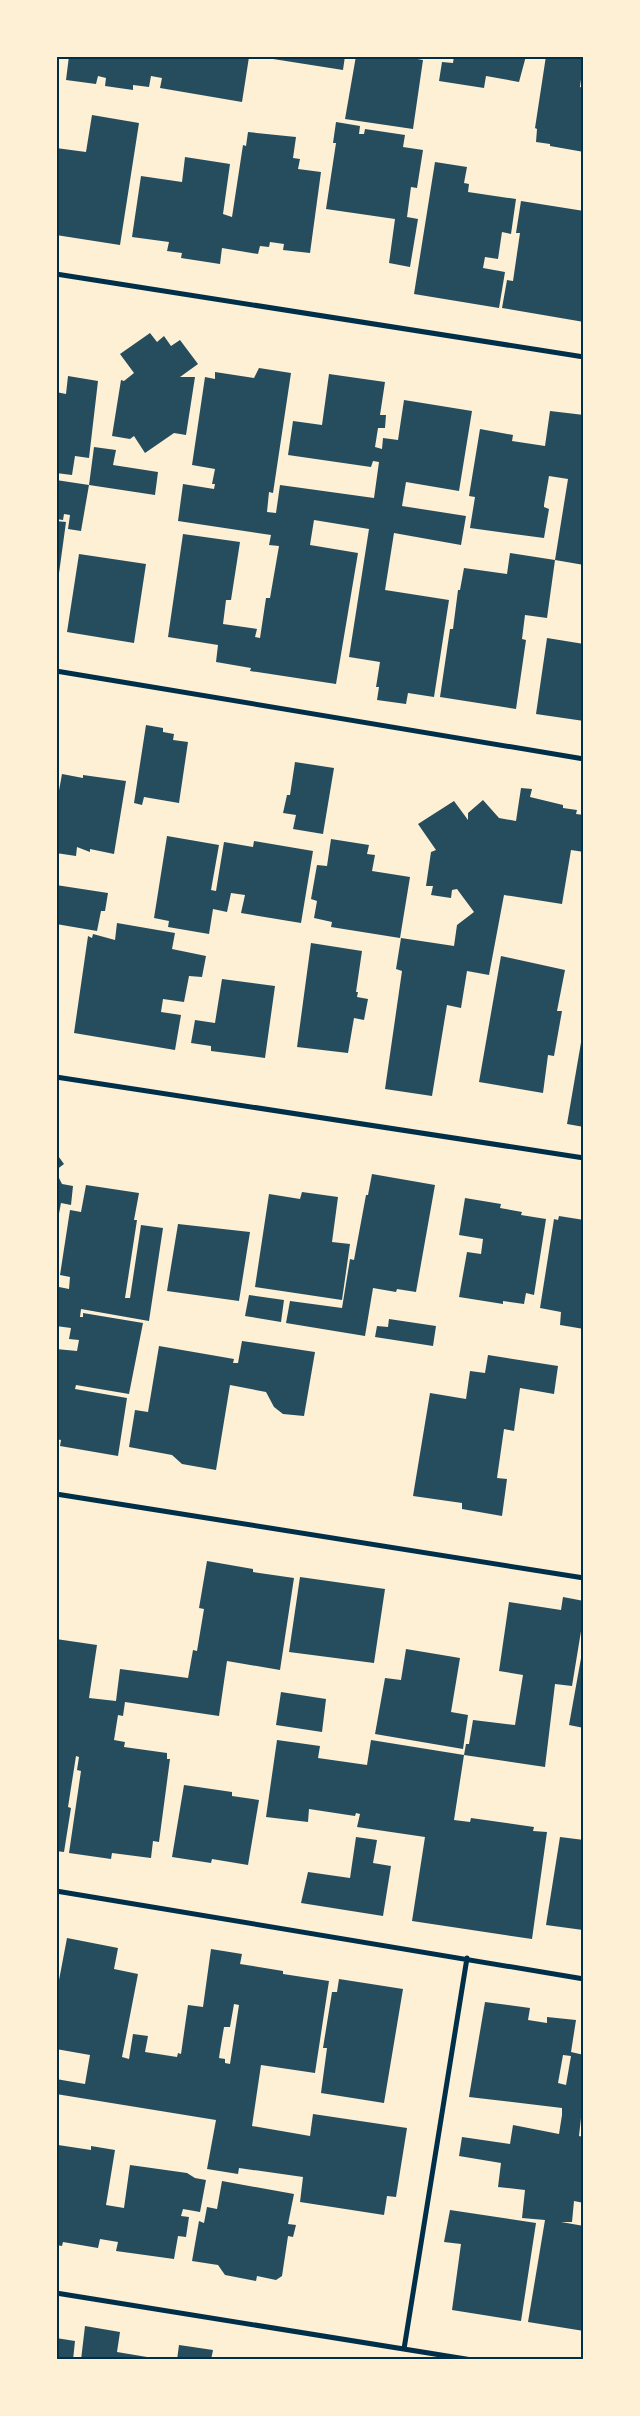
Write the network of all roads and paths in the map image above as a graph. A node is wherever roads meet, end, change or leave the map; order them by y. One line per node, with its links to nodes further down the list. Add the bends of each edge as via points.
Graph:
1 (56, 274): 2 (street)
2 (584, 356)
3 (56, 671): 4 (street)
4 (584, 759)
5 (56, 1077): 6 (street)
6 (584, 1158)
7 (56, 1494): 8 (street)
8 (584, 1578)
9 (56, 1891): 10 (street)
10 (467, 1958): 11 (street); 13 (street)
11 (584, 1979)
12 (56, 2294): 13 (street)
13 (404, 2349): 14 (street)
14 (472, 2360)

